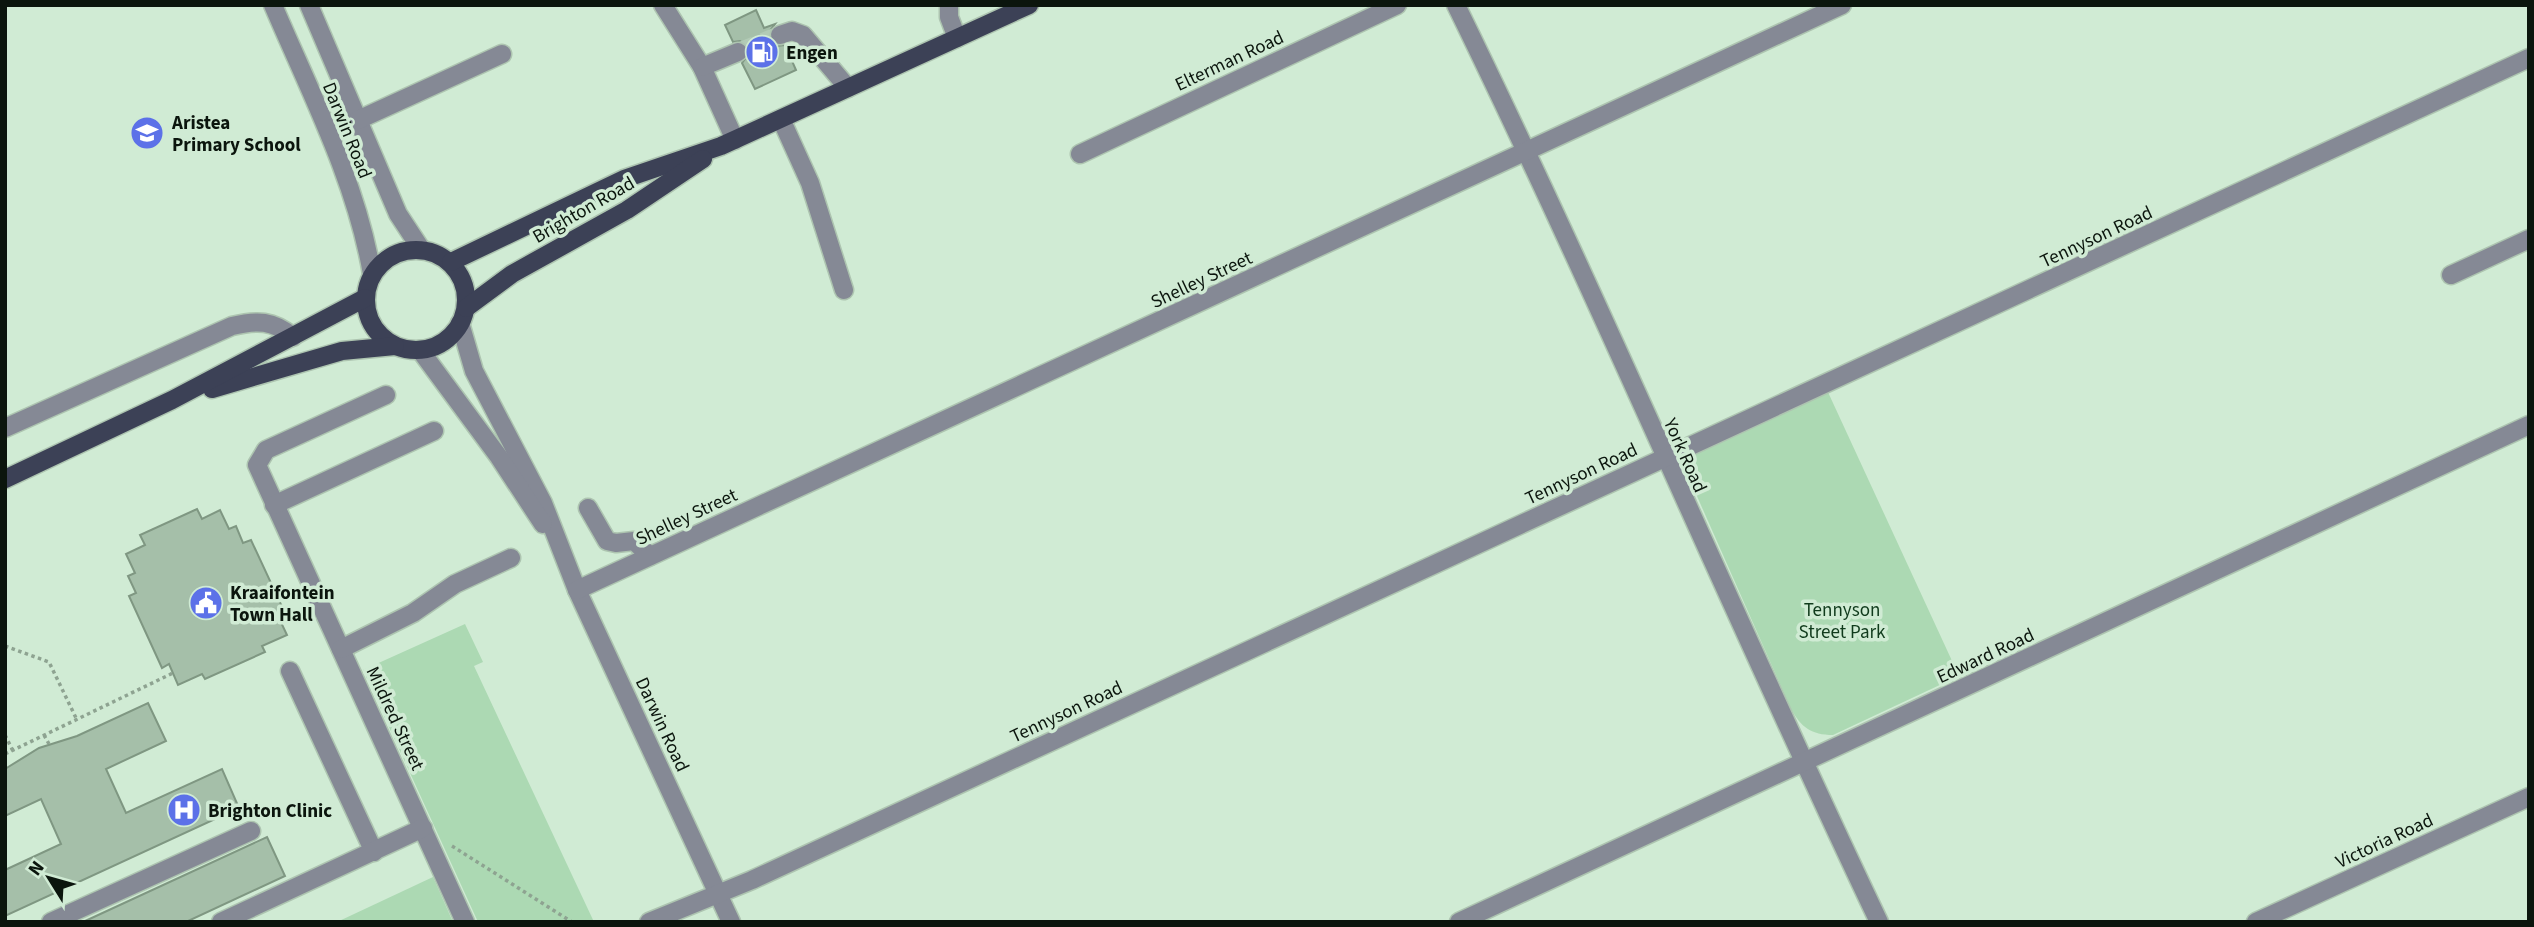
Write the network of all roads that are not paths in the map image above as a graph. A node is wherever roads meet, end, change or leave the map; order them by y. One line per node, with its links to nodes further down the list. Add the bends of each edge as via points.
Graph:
1 (272, 5): 24 (street, Darwin Road, via 364,228)
2 (309, 5): 17 (street, Darwin Road)
3 (663, 5): 14 (street)
4 (949, 5): 10 (street)
5 (1029, 5): 10 (main road, Brighton Road)
6 (1397, 5): 20 (street, Elterman Road)
7 (1456, 5): 19 (street, York Road)
8 (1843, 5): 19 (street, Shelley Street)
9 (780, 35): 15 (street, via 792,31 803,35)
10 (957, 38): 15 (main road, Brighton Road)
11 (738, 52): 14 (street)
12 (502, 54): 17 (street)
13 (2529, 58): 37 (street, Tennyson Road)
14 (702, 67): 18 (street)
15 (848, 88): 16 (main road, Brighton Road)
16 (781, 119): 18 (main road, Brighton Road); 26 (street, via 810,183)
17 (358, 120): 22 (street, Darwin Road, via 398,214)
18 (728, 143): 23 (main road, Brighton Road, via 624,179); 28 (main road, Brighton Road, via 627,210 512,274)
19 (1528, 152): 37 (street, York Road); 42 (street, Shelley Street)
20 (1080, 154)
21 (2529, 239): 25 (street)
22 (421, 249): 23 (main road); 24 (main road, via 393,254)
23 (451, 262): 28 (main road, via 463,283)
24 (372, 274): 27 (main road)
25 (2451, 275)
26 (844, 290)
27 (365, 298): 29 (main road); 30 (main road, via 373,327)
28 (463, 316): 31 (main road, via 450,337); 41 (street, Darwin Road, via 474,371 532,480)
29 (293, 337): 33 (main road); 35 (street, via 269,322 232,326)
30 (395, 346): 31 (main road); 33 (main road, via 342,351)
31 (420, 350): 41 (street, Darwin Road)
32 (386, 395): 39 (street, Mildred Street, via 263,452 258,469)
33 (172, 400): 38 (main road)
34 (2529, 425): 47 (street, Edward Road)
35 (5, 428)
36 (434, 432): 39 (street)
37 (1664, 458): 47 (street, York Road); 52 (street, Tennyson Road)
38 (5, 479)
39 (274, 505): 45 (street, Mildred Street)
40 (588, 508): 42 (street, via 607,541 634,541)
41 (557, 544): 44 (street, Darwin Road)
42 (650, 556): 44 (street, Shelley Street)
43 (511, 558): 45 (street, via 455,584 413,613)
44 (577, 590): 52 (street, Darwin Road)
45 (341, 649): 49 (street, Mildred Street)
46 (290, 671): 51 (street)
47 (1803, 762): 58 (street, Edward Road); 59 (street, York Road)
48 (2529, 797): 60 (street, Victoria Road)
49 (423, 828): 51 (street); 55 (street, Mildred Street)
50 (251, 831): 53 (street)
51 (374, 852): 54 (street)
52 (717, 892): 56 (street, Tennyson Road); 57 (street, Darwin Road)
53 (51, 922)
54 (221, 922)
55 (465, 922)
56 (649, 922)
57 (731, 922)
58 (1459, 922)
59 (1880, 922)
60 (2256, 922)

